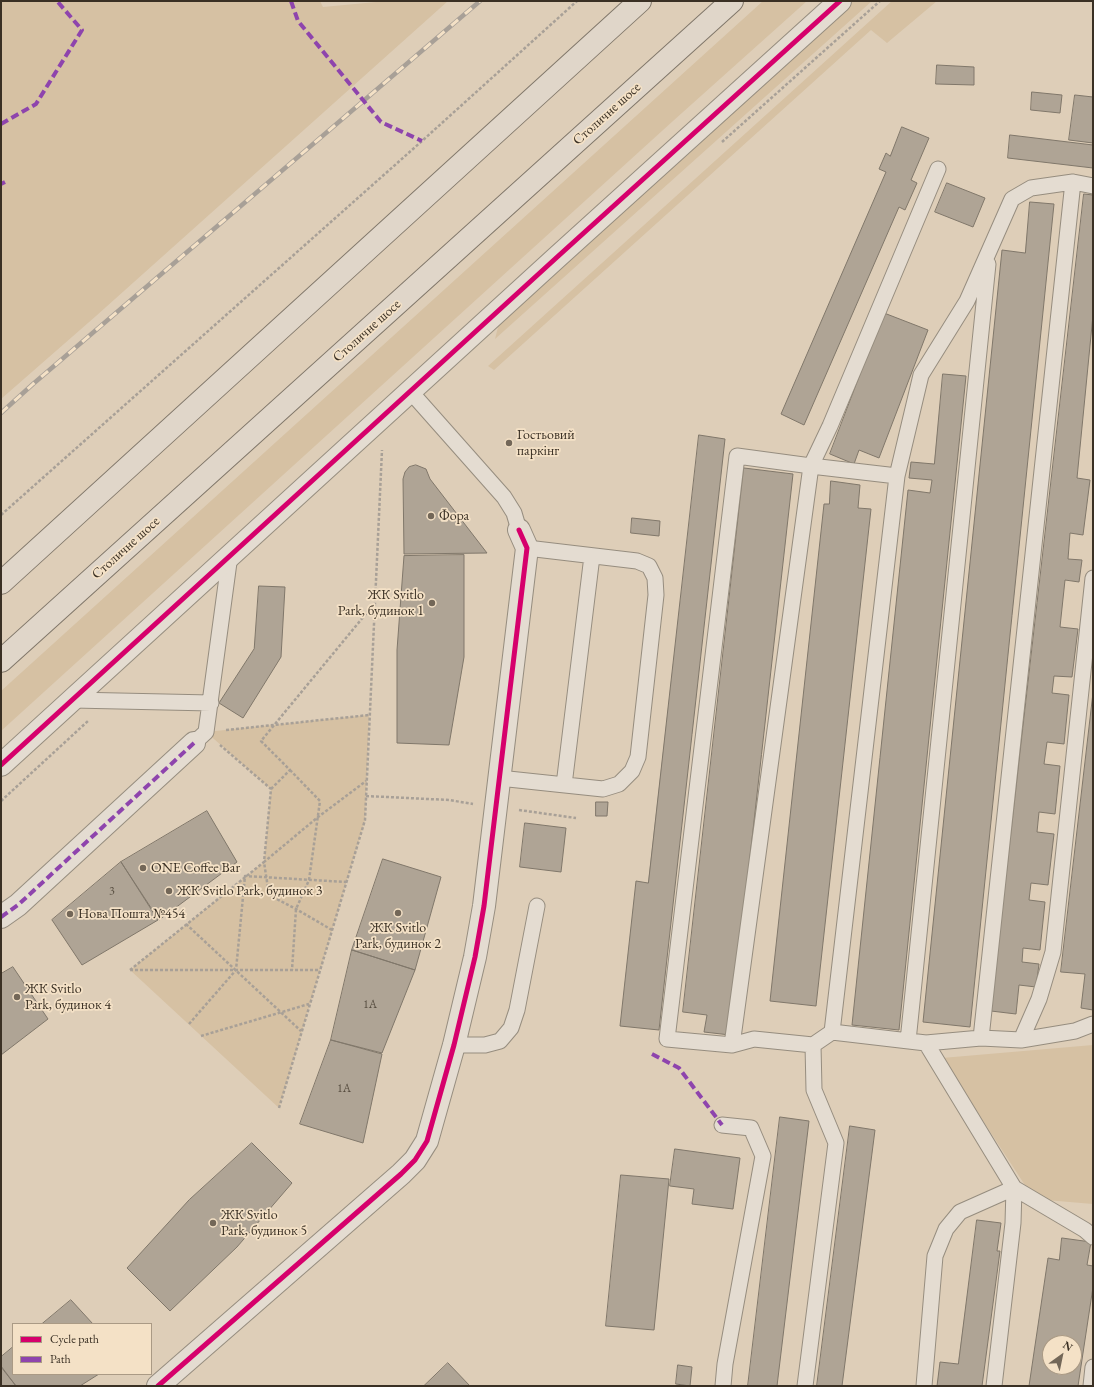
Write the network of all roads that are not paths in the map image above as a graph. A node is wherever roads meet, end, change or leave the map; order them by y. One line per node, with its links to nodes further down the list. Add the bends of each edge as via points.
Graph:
1 (640, 1): 15 (highway)
2 (732, 1): 16 (highway, Столичне шосе)
3 (840, 1): 8 (street)
4 (938, 169): 9 (lane, via 830,426)
5 (1073, 182): 6 (lane); 7 (lane, via 1031,188 1012,199); 27 (lane)
6 (1093, 186)
7 (989, 250): 10 (lane, via 967,301 921,375); 29 (lane)
8 (410, 391): 11 (lane, via 504,497 514,513); 12 (street)
9 (810, 466): 10 (lane); 31 (lane); 31 (lane, via 737,456 667,1040)
10 (897, 476): 26 (lane)
11 (523, 539): 13 (lane); 21 (street)
12 (230, 555): 17 (street); 18 (lane)
13 (592, 556): 22 (lane); 22 (lane, via 637,561 649,566 655,578 656,595 638,757 632,771 619,784 603,789)
14 (1093, 578): 28 (lane, via 1053,952 1039,999)
15 (1, 583)
16 (1, 661)
17 (73, 700): 18 (lane); 20 (street)
18 (210, 703): 19 (lane)
19 (200, 738): 24 (street, via 18,905)
20 (1, 765)
21 (499, 778): 22 (lane); 32 (street, via 484,906)
22 (564, 785)
23 (537, 906): 32 (lane, via 517,1010 511,1028 500,1041 485,1045)
24 (1, 917)
25 (1093, 1024): 28 (lane, via 1075,1031)
26 (832, 1032): 29 (lane); 33 (lane)
27 (981, 1038): 28 (lane); 30 (lane)
28 (1021, 1040)
29 (908, 1041): 30 (lane)
30 (926, 1043): 35 (lane)
31 (732, 1044): 33 (lane, via 754,1039)
32 (454, 1045): 38 (street, via 427,1141 415,1160)
33 (813, 1045): 40 (lane, via 814,1090 836,1143)
34 (722, 1125): 39 (lane, via 751,1128 763,1156)
35 (1014, 1188): 36 (lane); 41 (lane, via 960,1212 946,1229 935,1256); 42 (lane, via 1013,1224)
36 (1093, 1237)
37 (1093, 1367): 43 (lane)
38 (158, 1386)
39 (723, 1386)
40 (805, 1386)
41 (924, 1386)
42 (994, 1386)
43 (1091, 1386)

